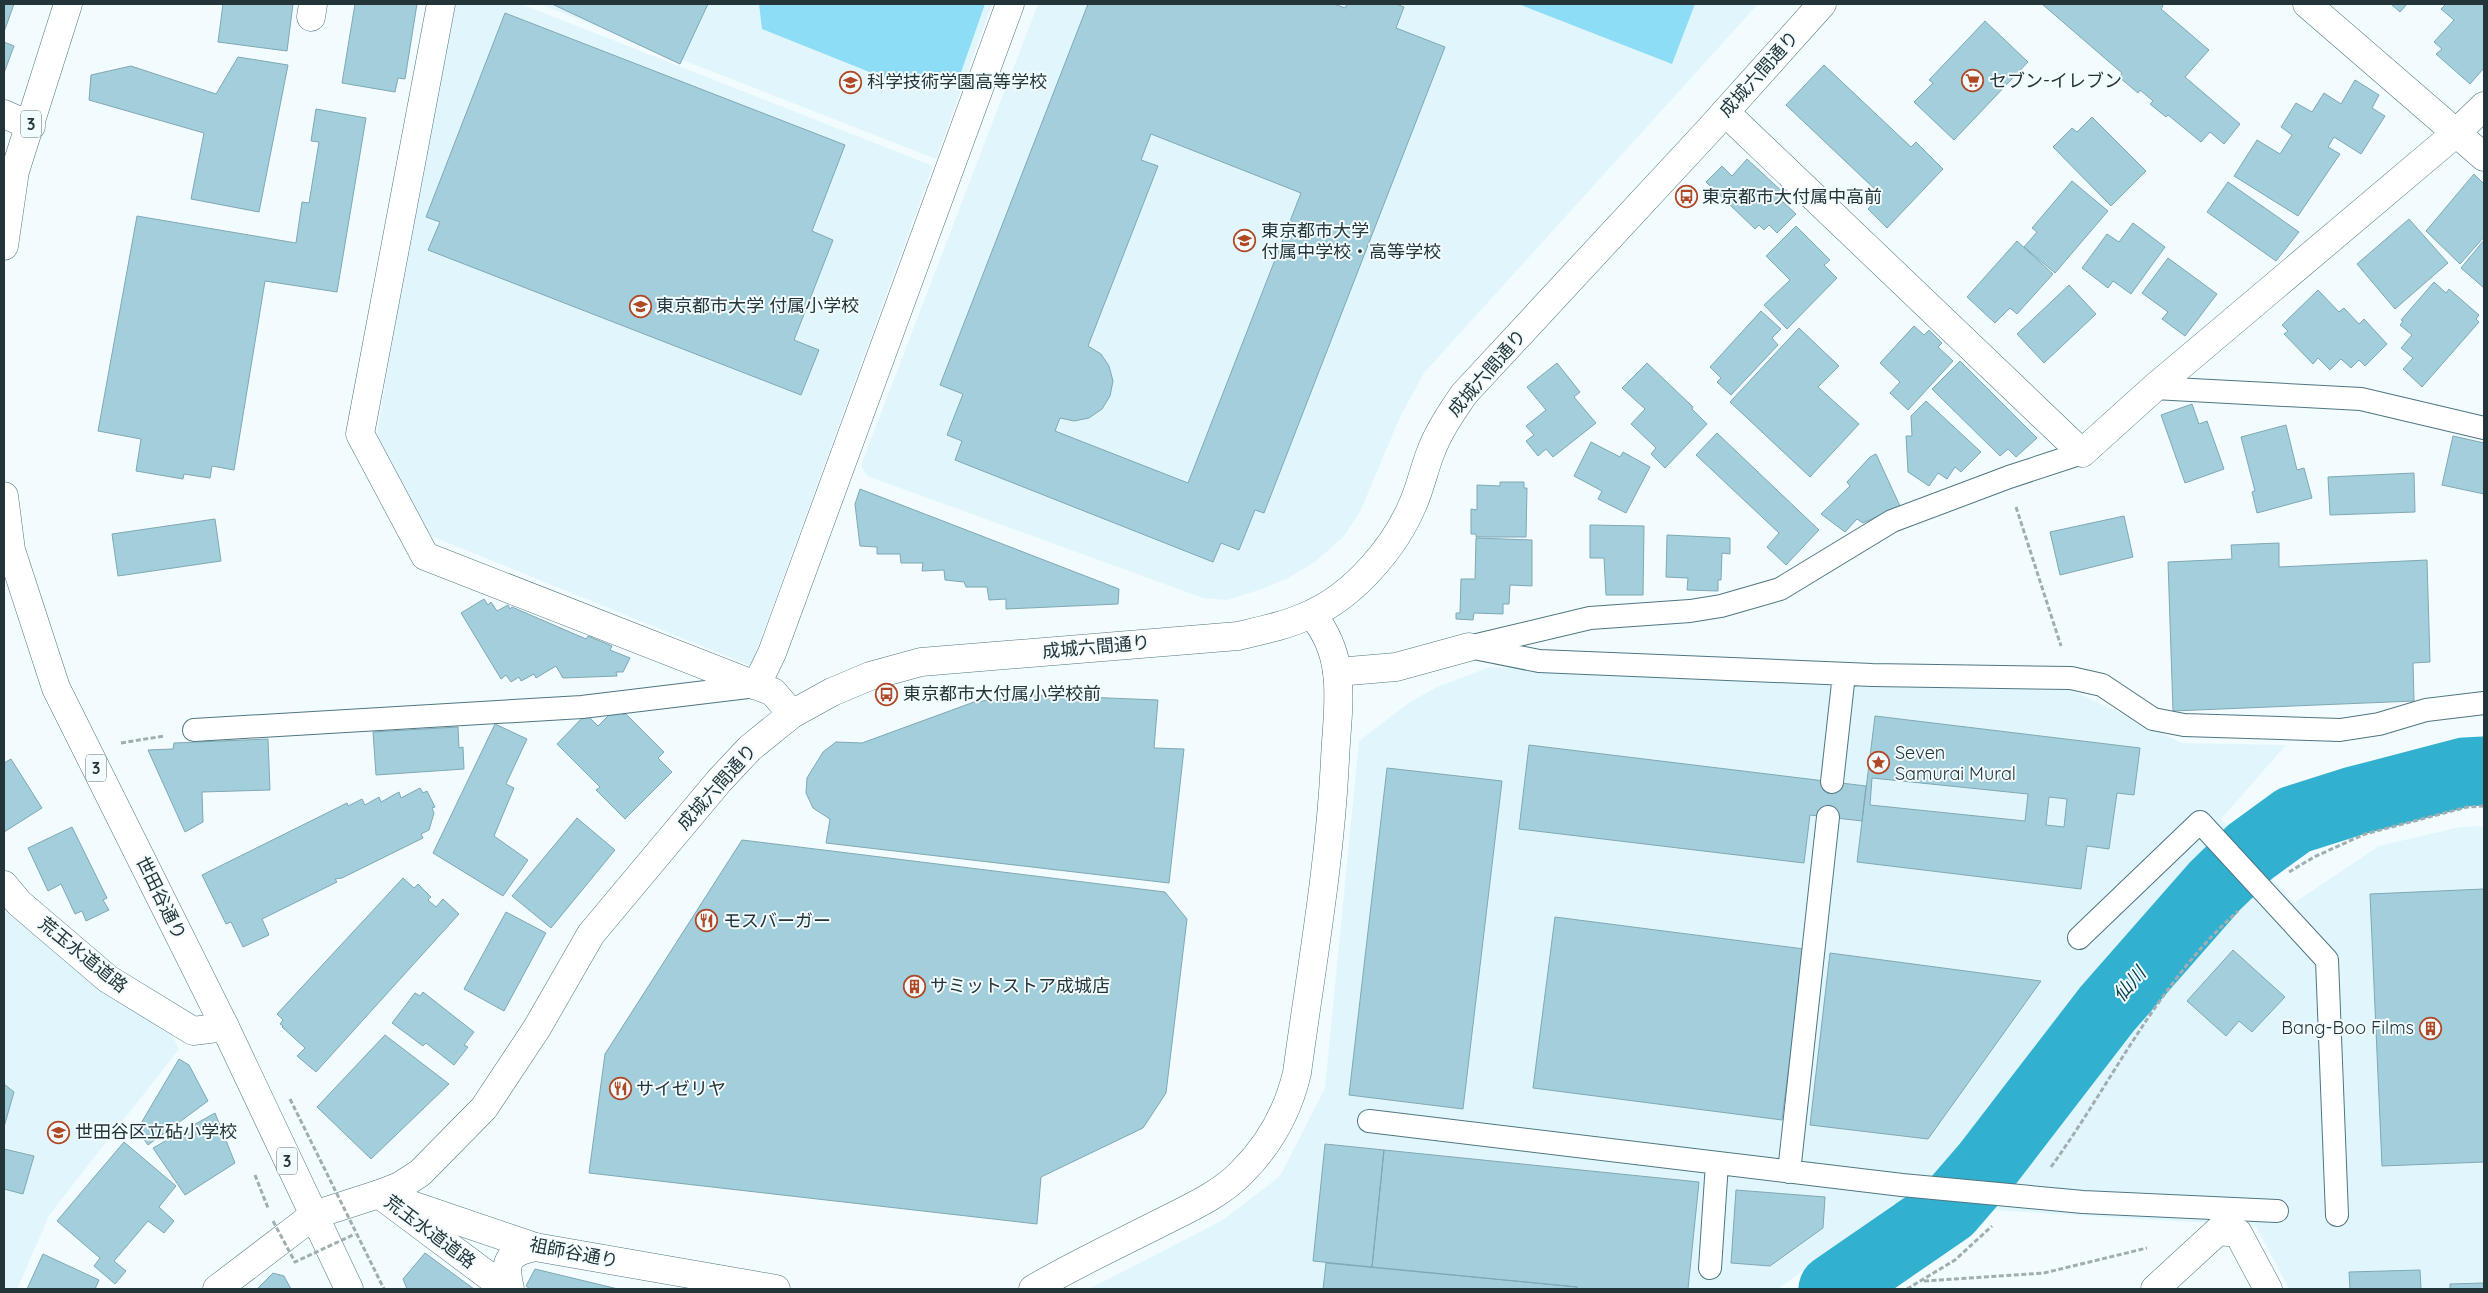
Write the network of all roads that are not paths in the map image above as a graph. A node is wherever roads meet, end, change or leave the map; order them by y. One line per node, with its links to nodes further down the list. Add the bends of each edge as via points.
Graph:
1 (68, 4): 9 (street, 3)
2 (441, 4): 22 (street, via 360,434 425,556)
3 (1010, 4): 22 (street, via 772,652)
4 (1822, 4): 7 (street, 成城六間通り)
5 (2307, 4): 10 (street)
6 (2484, 106): 10 (street)
7 (1726, 112): 16 (street); 18 (street, 成城六間通り, via 1464,394 1431,452 1400,531 1376,564 1332,602)
8 (4, 114): 9 (street)
9 (31, 126): 12 (street, 3)
10 (2456, 132): 11 (street); 14 (street)
11 (2484, 157)
12 (9, 175): 13 (street, 3)
13 (4, 246)
14 (2154, 388): 15 (lane, via 2361,399); 16 (street)
15 (2484, 428)
16 (2082, 453): 19 (lane, via 1892,522 1780,589 1721,606 1690,611 1590,618)
17 (4, 496): 30 (street, 世田谷通り / 3, via 11,550 56,688)
18 (1312, 614): 20 (street, via 1327,634); 24 (street, 成城六間通り, via 1275,628 1238,636 921,662 870,676)
19 (1468, 647): 20 (street, via 1396,666); 21 (lane, via 1539,661)
20 (1337, 672): 45 (street, via 1333,797 1322,890 1297,1073 1292,1096 1280,1122 1262,1151 1241,1174 1217,1192)
21 (1844, 674): 23 (lane, via 2071,678 2102,685 2153,719 2184,725 2340,730 2379,724 2426,710); 26 (lane)
22 (756, 686): 24 (street, via 773,692); 25 (lane, via 582,706)
23 (2484, 703)
24 (792, 714): 34 (street, 成城六間通り, via 750,748 719,781 591,934 537,1028 484,1108 420,1173)
25 (194, 730)
26 (1832, 782)
27 (1828, 817): 33 (lane)
28 (4, 885): 30 (street, 荒玉水道道路, via 19,903 108,979 194,1031)
29 (2079, 938): 37 (lane, via 2200,822 2258,884 2327,960)
30 (225, 1027): 36 (street, 世田谷通り / 3)
31 (1369, 1122): 32 (lane)
32 (1717, 1163): 33 (lane); 39 (lane)
33 (1790, 1172): 35 (lane, via 2083,1202)
34 (379, 1194): 36 (street, 成城六間通り); 38 (street, 祖師谷通り); 42 (street, 荒玉水道道路)
35 (2277, 1211)
36 (314, 1215): 40 (street, 成城六間通り); 41 (street, 世田谷通り / 3)
37 (2337, 1215)
38 (535, 1247): 43 (street, via 521,1250 509,1260 505,1268); 44 (street, 祖師谷通り)
39 (1710, 1268)
40 (217, 1289)
41 (349, 1289)
42 (506, 1289)
43 (510, 1289)
44 (776, 1289)
45 (1033, 1289)
46 (2154, 1289): 47 (street, via 2218,1231 2238,1233)
47 (2268, 1289)

